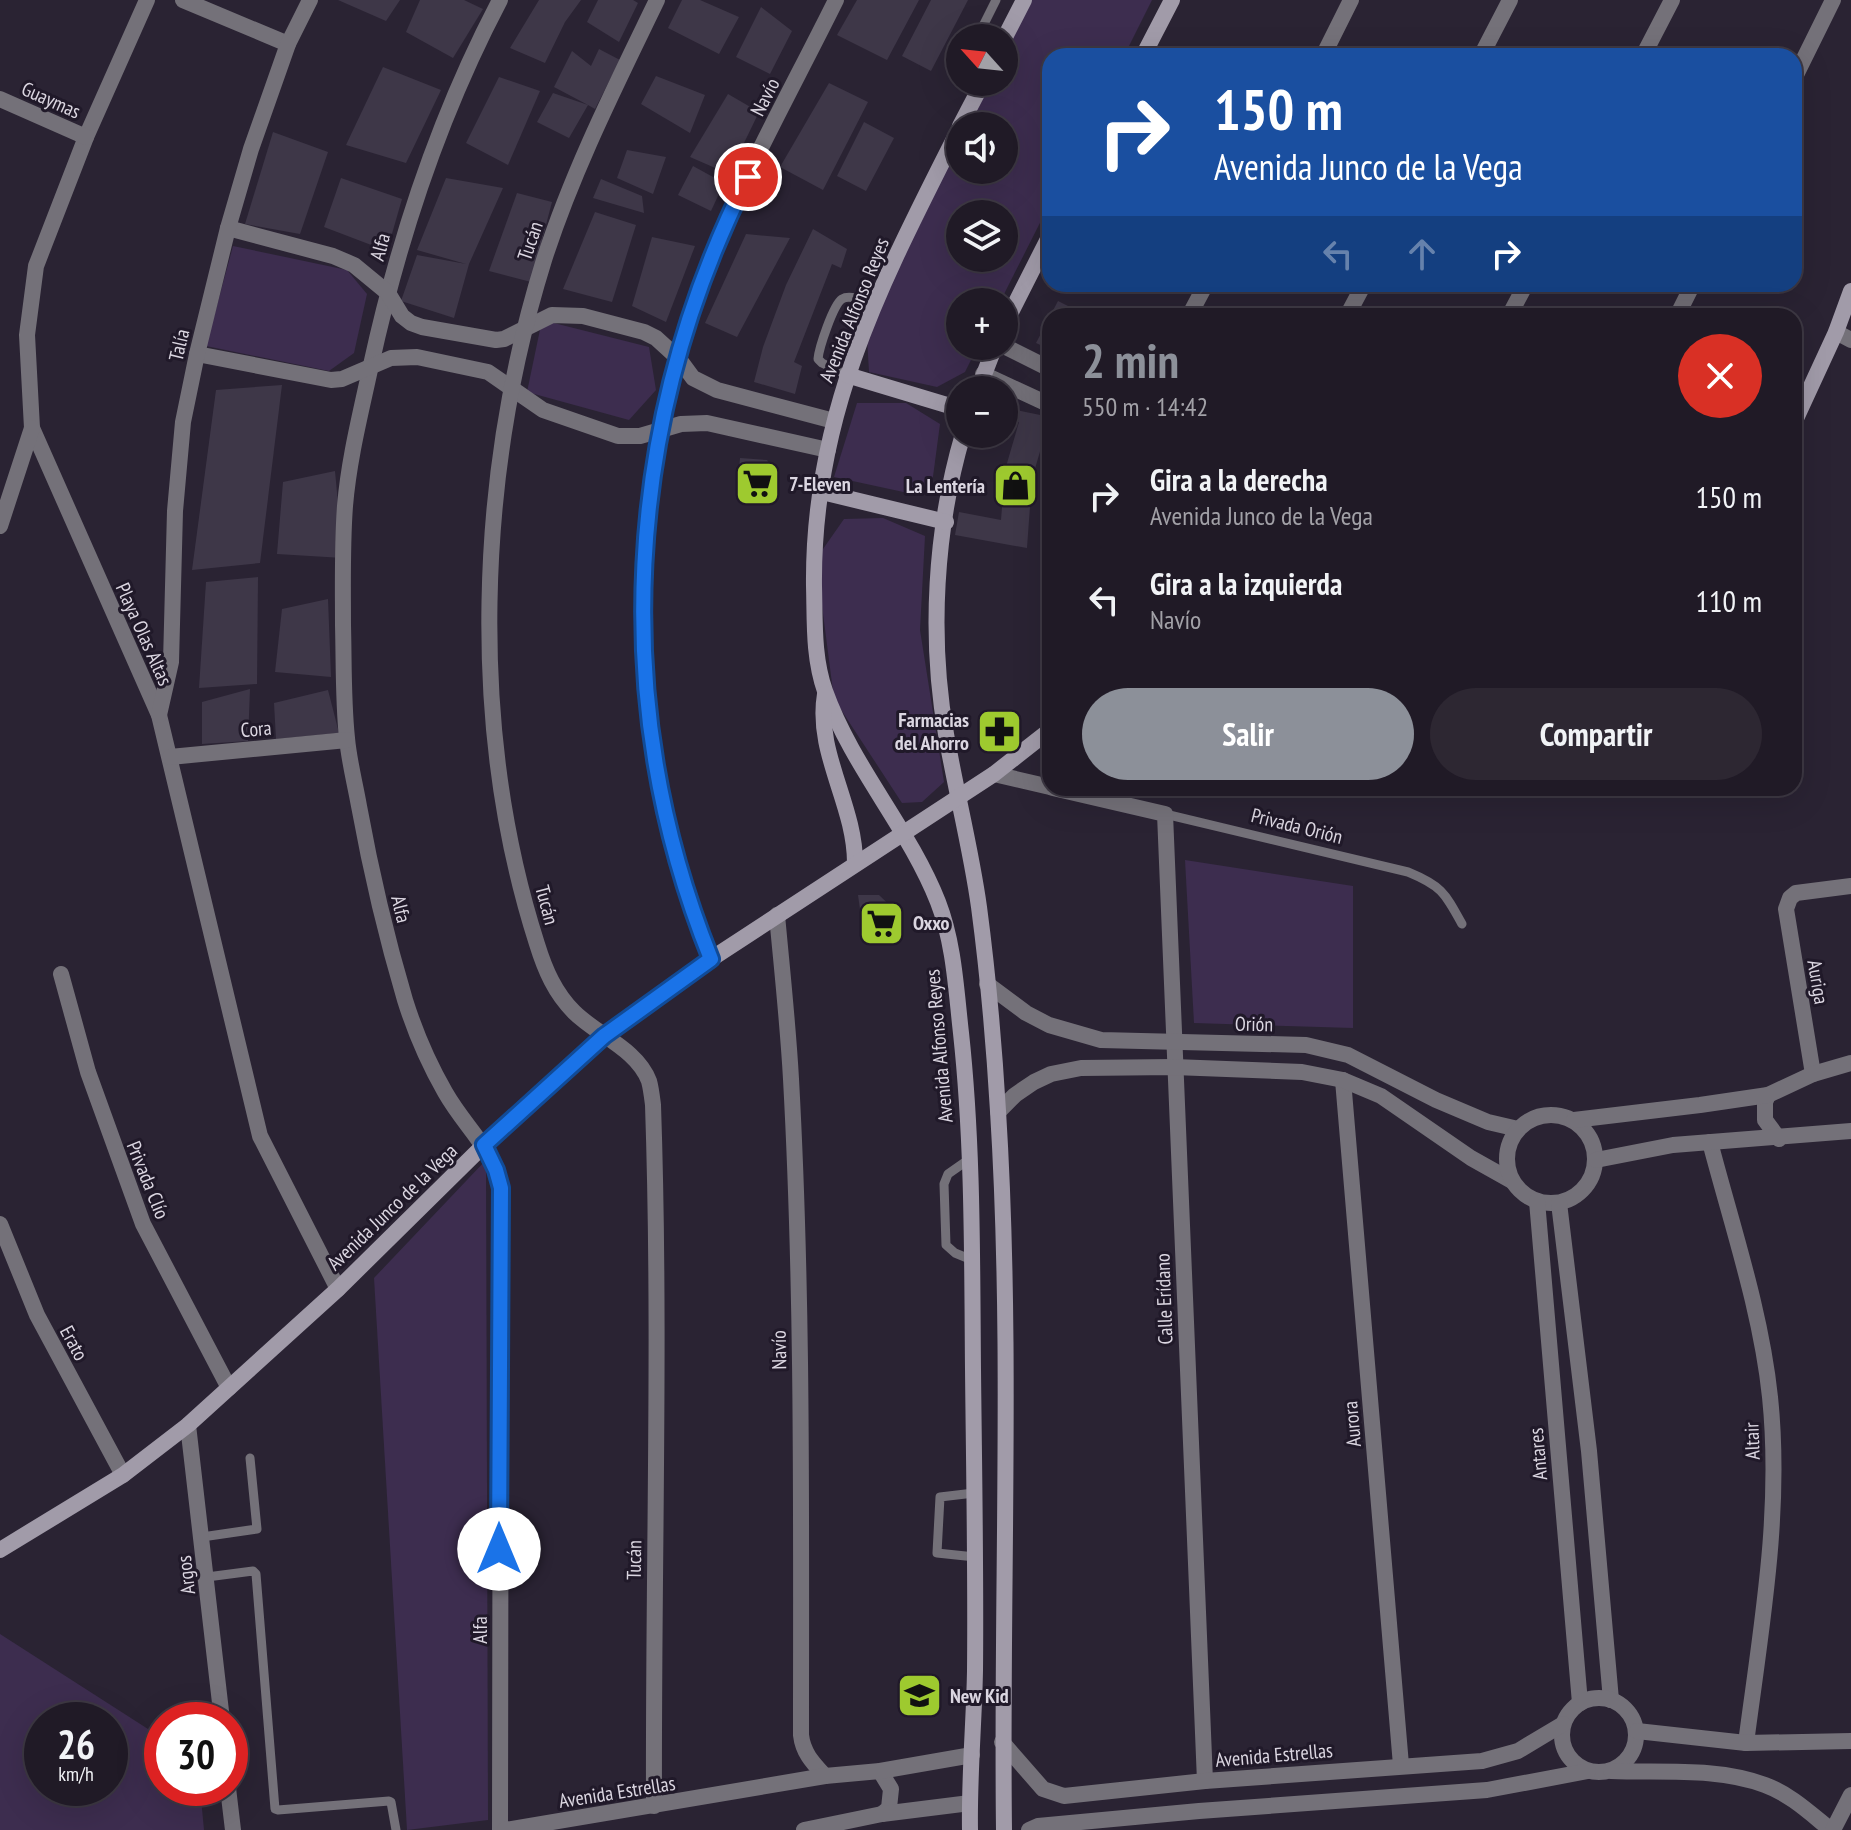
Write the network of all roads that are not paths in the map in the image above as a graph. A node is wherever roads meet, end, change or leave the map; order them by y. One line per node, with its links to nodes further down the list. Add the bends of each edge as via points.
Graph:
1 (147, 0): 23 (street, Playa Olas Altas)
2 (183, 0): 16 (street)
3 (310, 0): 16 (street, Talía)
4 (500, 0): 28 (street, Alfa, via 427,163)
5 (657, 0): 31 (street, Tucán, via 578,167)
6 (836, 0): 35 (street, Navío, via 735,203)
7 (996, 0): 14 (lane)
8 (1024, 0): 15 (main road)
9 (1172, 0): 17 (main road)
10 (1351, 0): 18 (street)
11 (1510, 0): 19 (street)
12 (1672, 0): 20 (street)
13 (1833, 0): 21 (street)
14 (984, 24)
15 (1012, 24)
16 (288, 44): 25 (street, Talía)
17 (1147, 48)
18 (1327, 48)
19 (1485, 48)
20 (1647, 48)
21 (1802, 63)
22 (0, 99): 23 (street, Guaymas)
23 (86, 137): 45 (street, Playa Olas Altas, via 36,266 27,335)
24 (946, 155): 30 (main road, Avenida Alfonso Reyes)
25 (228, 228): 28 (street, via 333,256 354,265); 34 (street, Talía)
26 (1042, 251): 29 (main road)
27 (1851, 291): 32 (main road)
28 (388, 293): 31 (street, via 402,316 422,327 496,340); 37 (street, Alfa)
29 (1018, 298)
30 (873, 304): 38 (main road, Avenida Alfonso Reyes); 38 (lane, via 850,297 836,306 818,359)
31 (525, 329): 35 (street, via 552,315 583,316 644,332); 39 (street, Tucán)
32 (1844, 336): 43 (main road)
33 (1018, 353): 36 (street)
34 (197, 354): 37 (street, via 331,380); 53 (street, Talía, via 183,422 171,662)
35 (679, 359): 44 (street, via 693,378 717,390); 46 (street, Navío)
36 (1042, 365)
37 (371, 366): 39 (street, via 391,358 417,357 480,369); 55 (street, Alfa, via 345,506)
38 (847, 375): 42 (main road); 44 (main road, Avenida Alfonso Reyes)
39 (512, 390): 46 (street, via 543,410 618,436); 70 (street, Tucán, via 498,473 490,590 500,768 521,884 549,976 560,997)
40 (1018, 394): 41 (street)
41 (1042, 402)
42 (946, 405)
43 (1802, 409)
44 (834, 421): 48 (main road, Avenida Alfonso Reyes)
45 (32, 428): 51 (street); 53 (street, Playa Olas Altas)
46 (658, 432): 48 (street, via 707,423); 67 (street, Navío, via 645,534 645,677 666,820)
47 (960, 448): 50 (main road)
48 (828, 450): 49 (main road, Avenida Alfonso Reyes)
49 (822, 492): 50 (main road); 52 (main road, Avenida Alfonso Reyes, via 814,610)
50 (946, 522): 59 (main road, via 938,581 938,662)
51 (0, 526)
52 (826, 692): 62 (main road, Avenida Alfonso Reyes); 63 (main road, via 823,728 853,828)
53 (159, 715): 56 (street, Playa Olas Altas)
54 (1042, 736): 57 (main road, Avenida Junco de la Vega)
55 (347, 740): 56 (street, Cora); 83 (street, Alfa, via 377,899 407,1005 445,1093)
56 (170, 757): 92 (street, Playa Olas Altas, via 260,1136)
57 (994, 774): 58 (street, Privada Orión); 59 (main road, Avenida Junco de la Vega)
58 (1042, 786)
59 (958, 795): 62 (main road, Avenida Junco de la Vega); 69 (main road)
60 (1087, 796): 61 (street, Privada Orión)
61 (1165, 814): 66 (lane, Privada Orión, via 1408,872 1443,891); 71 (street, Calle Erídano)
62 (901, 832): 63 (main road, Avenida Junco de la Vega); 84 (main road, Avenida Alfonso Reyes, via 928,879 947,928 962,1046)
63 (855, 863): 65 (main road, Avenida Junco de la Vega)
64 (1851, 886): 74 (street, Auriga, via 1796,893 1786,917)
65 (777, 915): 67 (main road, Avenida Junco de la Vega); 115 (street, Navío, via 797,1225 801,1735 802,1747)
66 (1462, 924)
67 (711, 959): 70 (main road, Avenida Junco de la Vega)
68 (61, 974): 93 (street, Privada Clío, via 88,1072 143,1224)
69 (987, 984): 71 (street, Orión, via 1026,1013 1074,1034); 77 (main road)
70 (604, 1036): 83 (main road, Avenida Junco de la Vega); 120 (street, Tucán, via 637,1062 648,1080 653,1105)
71 (1173, 1042): 73 (street, Calle Erídano); 79 (street, Orión, via 1306,1045 1348,1055 1436,1100)
72 (1851, 1063): 74 (street)
73 (1174, 1067): 75 (street, via 1302,1072); 77 (street, via 1081,1068 1051,1074); 116 (street, Calle Erídano)
74 (1813, 1074): 76 (street)
75 (1343, 1080): 86 (street, via 1381,1096); 111 (street, Aurora)
76 (1768, 1095): 78 (street); 81 (street, via 1765,1120)
77 (998, 1112): 108 (main road, via 1005,1526)
78 (1574, 1120): 79 (street, via 1554,1114 1535,1117); 85 (street, via 1590,1137)
79 (1518, 1129): 86 (street, via 1509,1145)
80 (1851, 1131): 81 (street)
81 (1779, 1139): 82 (street)
82 (1710, 1142): 85 (street); 109 (street, Altair, via 1760,1334 1770,1397 1769,1577)
83 (484, 1145): 92 (main road, Avenida Junco de la Vega); 124 (street, Alfa, via 501,1188)
84 (968, 1160): 91 (main road, Avenida Alfonso Reyes); 91 (lane, via 948,1174 944,1199 946,1245)
85 (1596, 1160): 88 (street, via 1591,1179 1578,1195)
86 (1512, 1181): 87 (street)
87 (1537, 1201): 88 (street); 104 (street, Antares)
88 (1559, 1203): 102 (street, via 1589,1451)
89 (0, 1224): 90 (street, Erato)
90 (6, 1258): 96 (street, Erato)
91 (972, 1260): 97 (main road, Avenida Alfonso Reyes)
92 (338, 1289): 93 (main road, Avenida Junco de la Vega)
93 (229, 1388): 94 (main road, Avenida Junco de la Vega)
94 (188, 1425): 96 (main road, Avenida Junco de la Vega); 98 (street, Argos)
95 (250, 1458): 98 (lane, via 257,1529)
96 (123, 1475): 99 (main road, Avenida Junco de la Vega)
97 (974, 1493): 100 (main road, Avenida Alfonso Reyes); 100 (lane, via 940,1497 937,1553)
98 (202, 1537): 101 (street, Argos)
99 (0, 1550)
100 (975, 1557): 110 (main road, Avenida Alfonso Reyes)
101 (207, 1577): 103 (street, Argos); 123 (lane, via 256,1574 275,1809 389,1801)
102 (1611, 1700): 104 (street); 106 (street, via 1629,1712)
103 (220, 1702)
104 (1580, 1703): 105 (street)
105 (1563, 1724): 111 (street, Avenida Estrellas, via 1499,1758); 113 (street, via 1563,1744 1572,1761)
106 (1637, 1731): 109 (street); 114 (street, via 1635,1748)
107 (1851, 1741): 109 (street)
108 (1002, 1742): 116 (street, Avenida Estrellas, via 1043,1789 1064,1796); 127 (main road)
109 (1746, 1743)
110 (972, 1755): 112 (street, Avenida Estrellas); 118 (main road, Avenida Alfonso Reyes)
111 (1401, 1765): 116 (street, Avenida Estrellas)
112 (880, 1771): 115 (street, Avenida Estrellas); 121 (street, via 891,1789 889,1808)
113 (1588, 1771): 114 (street); 128 (street, via 1487,1790 1199,1811)
114 (1611, 1771): 129 (street, via 1745,1779 1794,1800)
115 (825, 1776): 120 (street, Avenida Estrellas)
116 (1205, 1781)
117 (1851, 1795): 129 (street)
118 (970, 1803): 121 (street); 126 (main road, Avenida Alfonso Reyes)
119 (230, 1806): 122 (street)
120 (654, 1806): 124 (street, Avenida Estrellas)
121 (882, 1814): 125 (street)
122 (233, 1830)
123 (396, 1830)
124 (502, 1830)
125 (804, 1830)
126 (970, 1830)
127 (1004, 1830)
128 (1029, 1830)
129 (1832, 1830)

